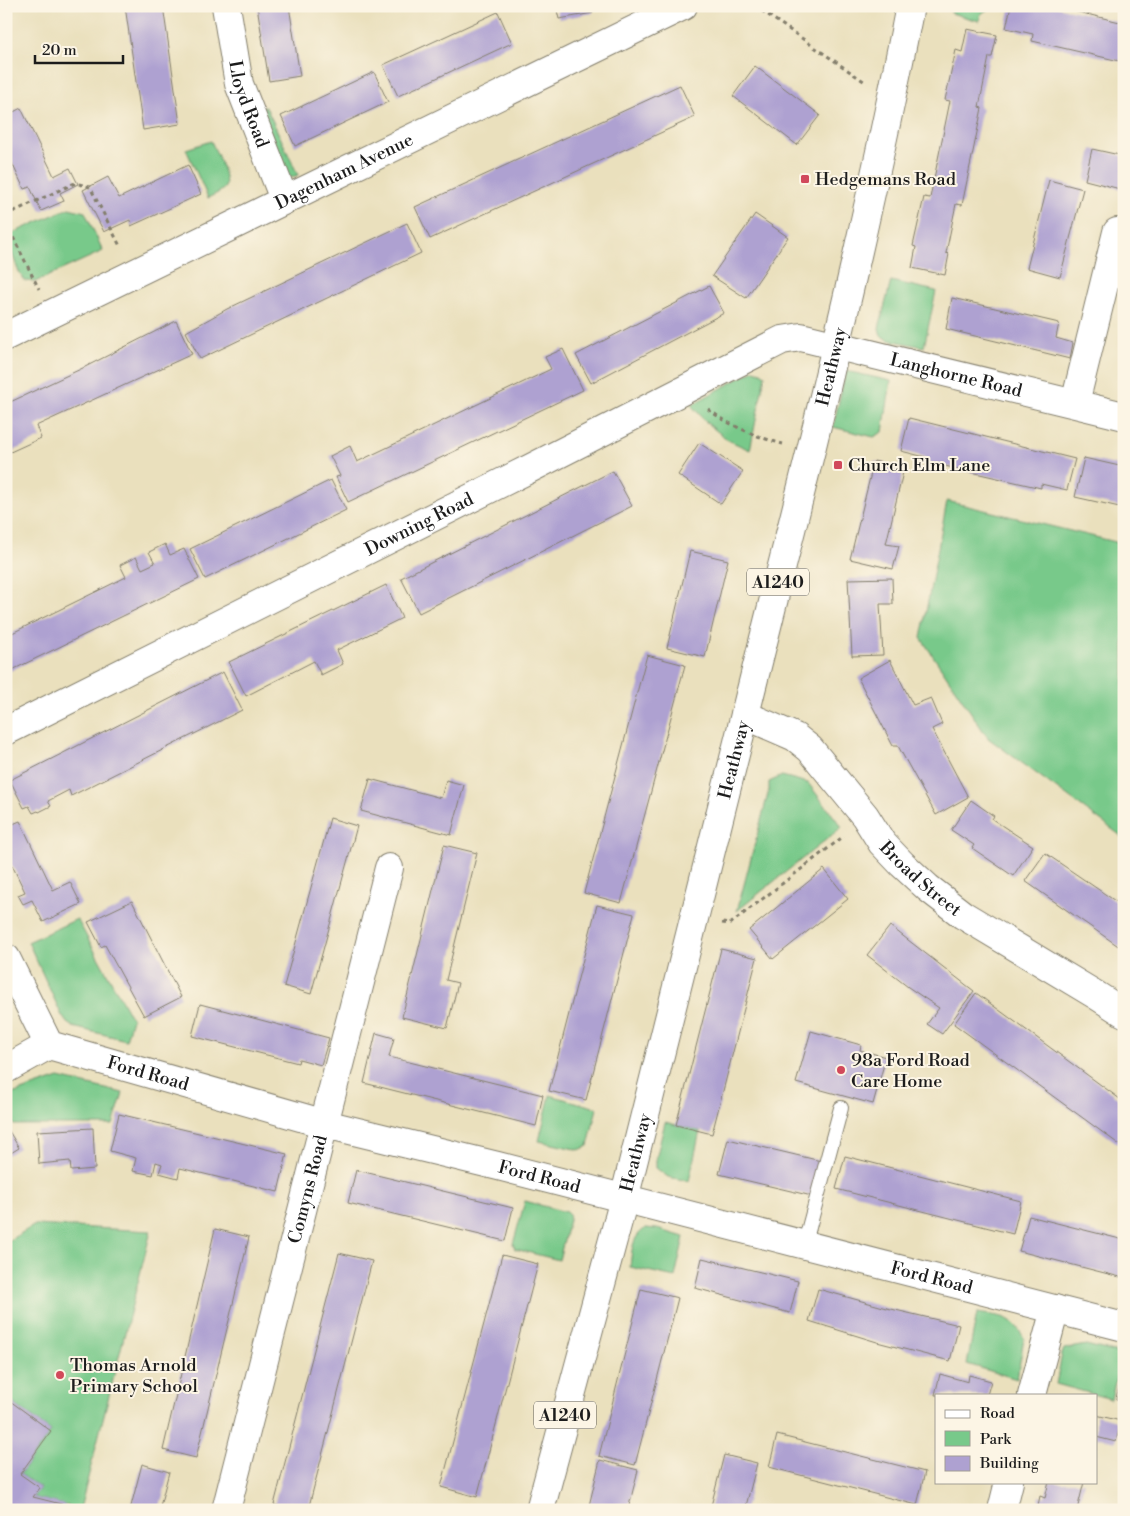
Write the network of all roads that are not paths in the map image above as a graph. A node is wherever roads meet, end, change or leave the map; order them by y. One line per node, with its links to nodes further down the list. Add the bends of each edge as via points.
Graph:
1 (226, 6): 4 (street, Lloyd Road, via 238,84)
2 (910, 6): 7 (street, Heathway / A1240)
3 (669, 9): 4 (street, Dagenham Avenue)
4 (284, 199): 6 (street, Dagenham Avenue)
5 (1118, 232): 8 (street)
6 (6, 336)
7 (836, 345): 8 (street, Langhorne Road); 10 (street, Heathway / A1240); 11 (street, Downing Road, via 801,337 782,340)
8 (1075, 404): 9 (street, Langhorne Road)
9 (1124, 416)
10 (745, 715): 14 (street, Broad Street, via 795,737 810,749 865,816 882,843 928,888 963,915); 19 (street, Heathway / A1240)
11 (6, 731)
12 (389, 868): 18 (street, Comyns Road)
13 (6, 958): 15 (street)
14 (1124, 1013)
15 (50, 1045): 16 (street); 18 (street, Ford Road)
16 (6, 1069)
17 (841, 1108): 20 (lane)
18 (325, 1124): 19 (street, Ford Road); 25 (street, Comyns Road)
19 (624, 1199): 20 (street, Ford Road); 26 (street, Heathway / A1240)
20 (804, 1246): 21 (street, Ford Road)
21 (1055, 1309): 22 (street, Ford Road); 23 (street)
22 (1124, 1327)
23 (1032, 1394)
24 (1008, 1484): 27 (street)
25 (226, 1510)
26 (540, 1510)
27 (1002, 1510)

